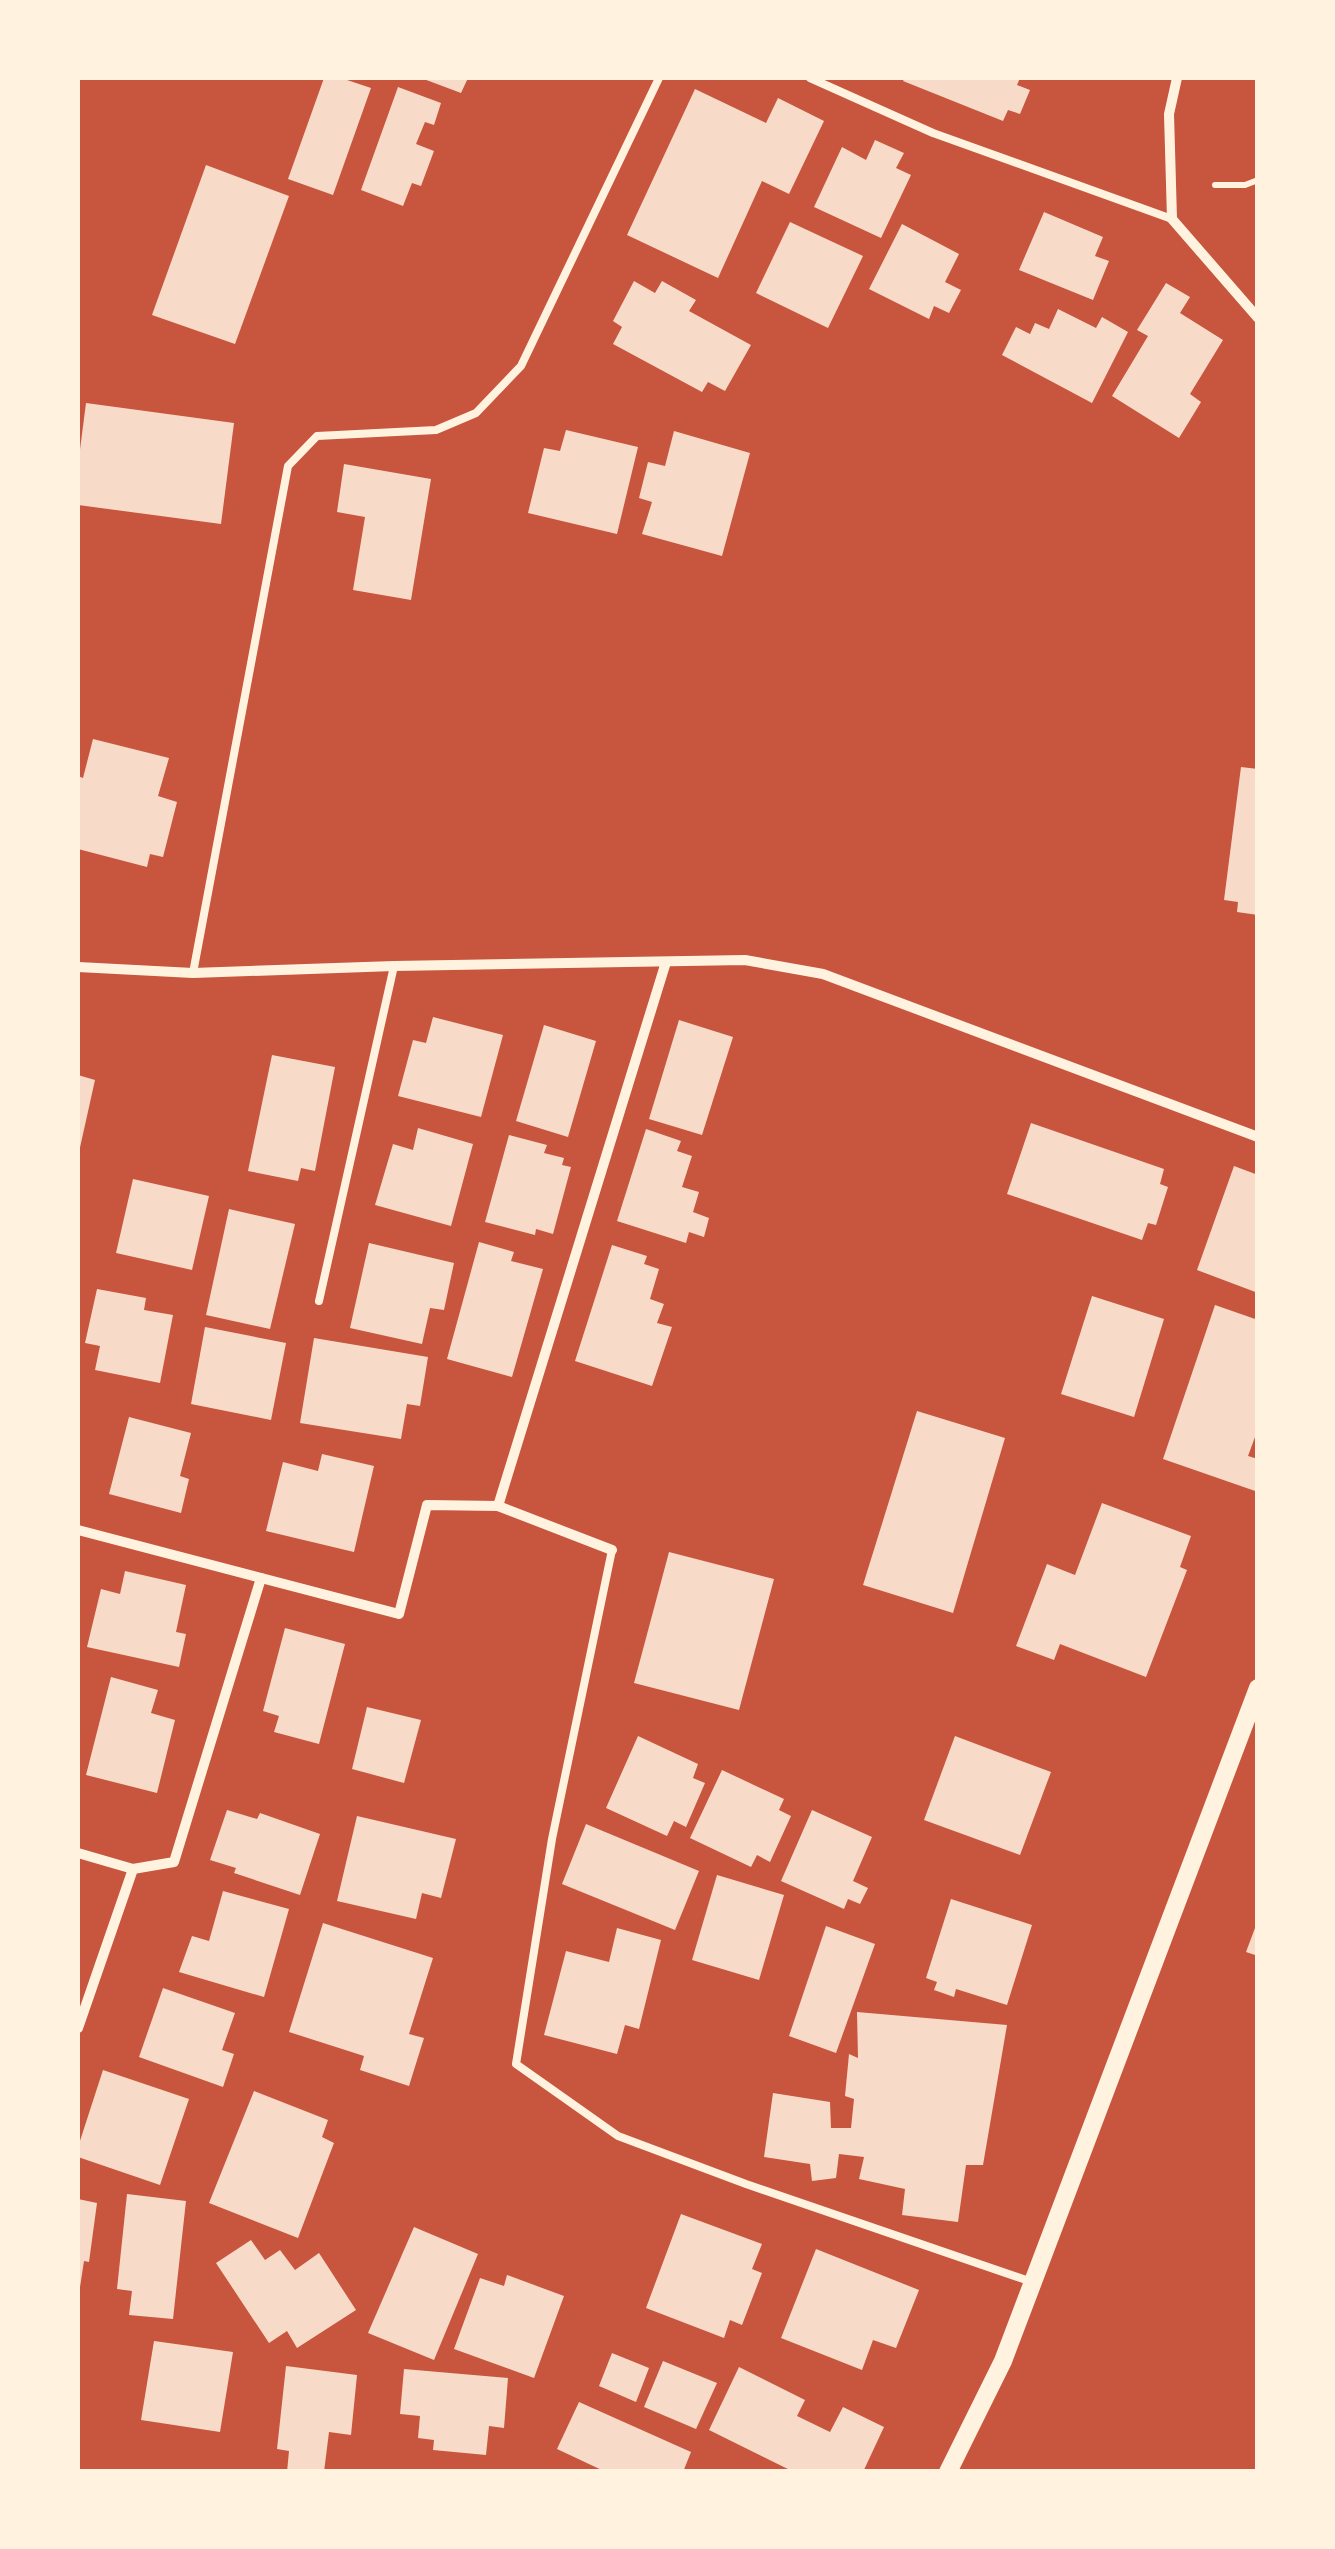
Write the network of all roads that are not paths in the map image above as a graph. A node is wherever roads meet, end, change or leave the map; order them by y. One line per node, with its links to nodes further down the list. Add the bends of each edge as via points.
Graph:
1 (659, 78): 9 (lane, via 521,366 476,414 436,430 317,436 288,466)
2 (810, 78): 4 (lane, via 933,133)
3 (1177, 78): 4 (street, via 1169,114)
4 (1172, 220): 5 (street)
5 (1258, 318)
6 (666, 962): 7 (street); 10 (street, via 744,960 823,974); 12 (street)
7 (394, 966): 9 (street); 11 (lane)
8 (78, 967): 9 (street)
9 (193, 974)
10 (1258, 1137)
11 (320, 1301)
12 (498, 1506): 14 (street); 15 (street, via 426,1504 399,1614)
13 (78, 1530): 15 (street)
14 (612, 1550): 21 (lane, via 552,1839 516,2064 618,2136)
15 (261, 1578): 18 (street, via 174,1862)
16 (1258, 1688): 21 (street)
17 (78, 1853): 18 (street)
18 (132, 1870): 19 (street)
19 (81, 2009): 20 (street)
20 (78, 2028)
21 (1032, 2282): 22 (street)
22 (948, 2472)

